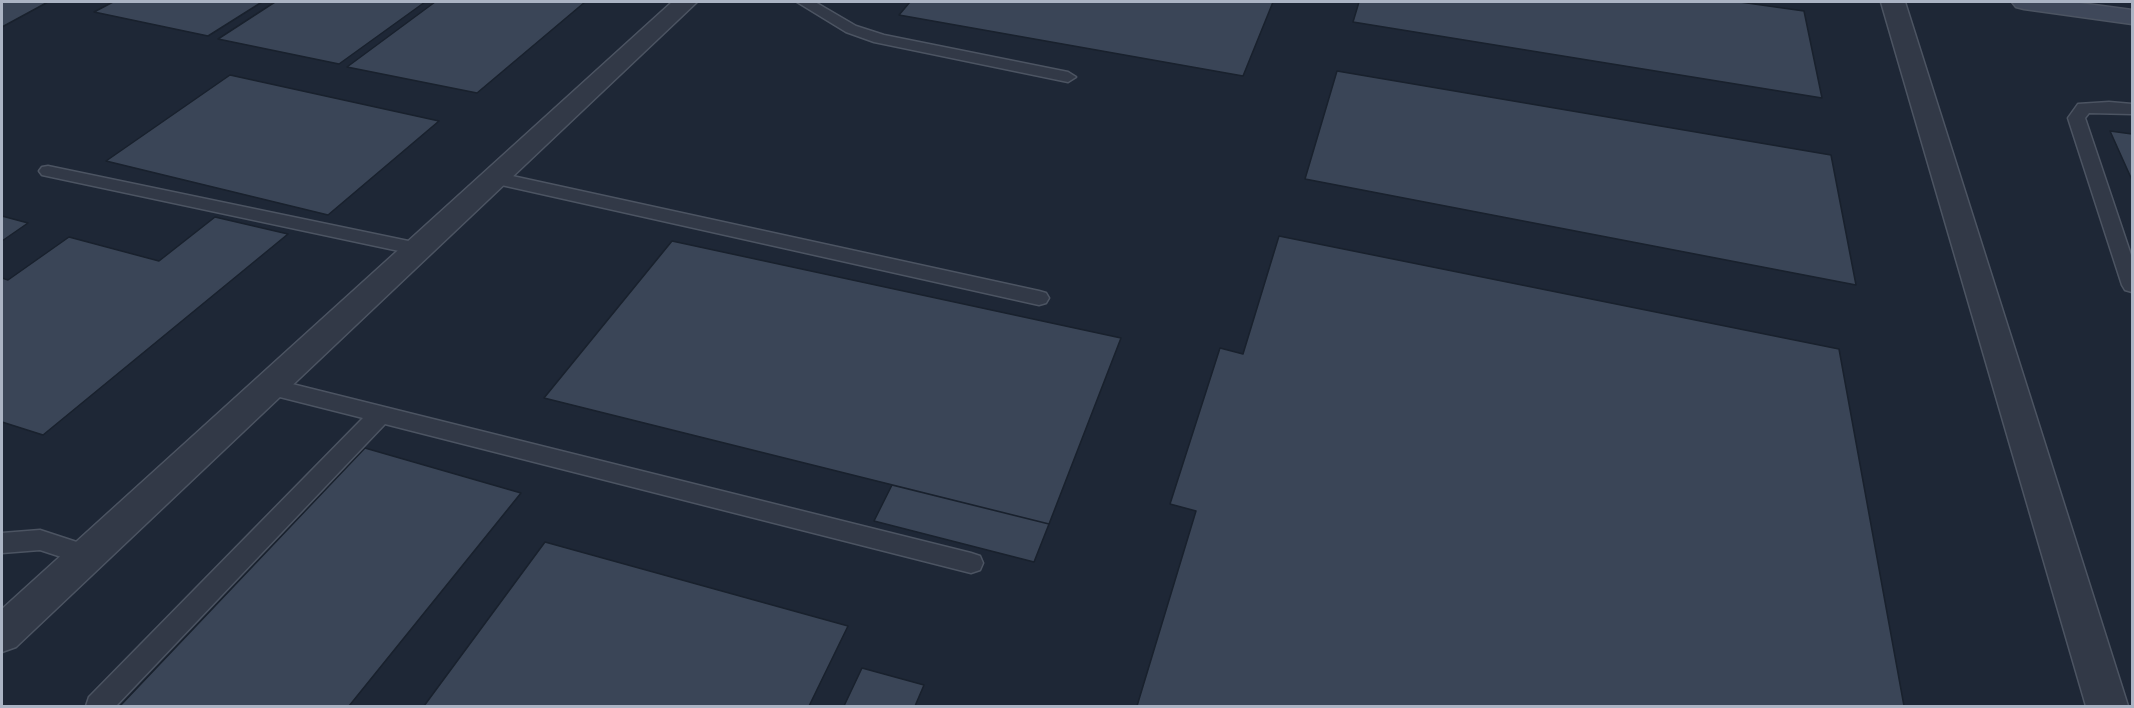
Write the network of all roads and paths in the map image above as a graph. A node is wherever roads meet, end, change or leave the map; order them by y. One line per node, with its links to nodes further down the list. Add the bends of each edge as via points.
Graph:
1 (685, 2): 9 (street)
2 (805, 2): 6 (lane, via 851,29 880,39)
3 (1893, 2): 20 (street)
4 (2024, 2): 5 (street)
5 (2133, 17)
6 (1068, 77)
7 (2133, 109): 11 (lane, via 2084,108 2076,118)
8 (48, 171): 10 (lane)
9 (494, 178): 10 (street); 12 (lane)
10 (418, 249): 13 (street)
11 (2133, 285)
12 (1039, 297)
13 (268, 386): 14 (lane); 16 (street)
14 (382, 413): 17 (lane); 19 (lane)
15 (2, 543): 16 (lane, via 40,540)
16 (86, 555): 18 (street)
17 (971, 563)
18 (2, 634)
19 (99, 706)
20 (2107, 706)

